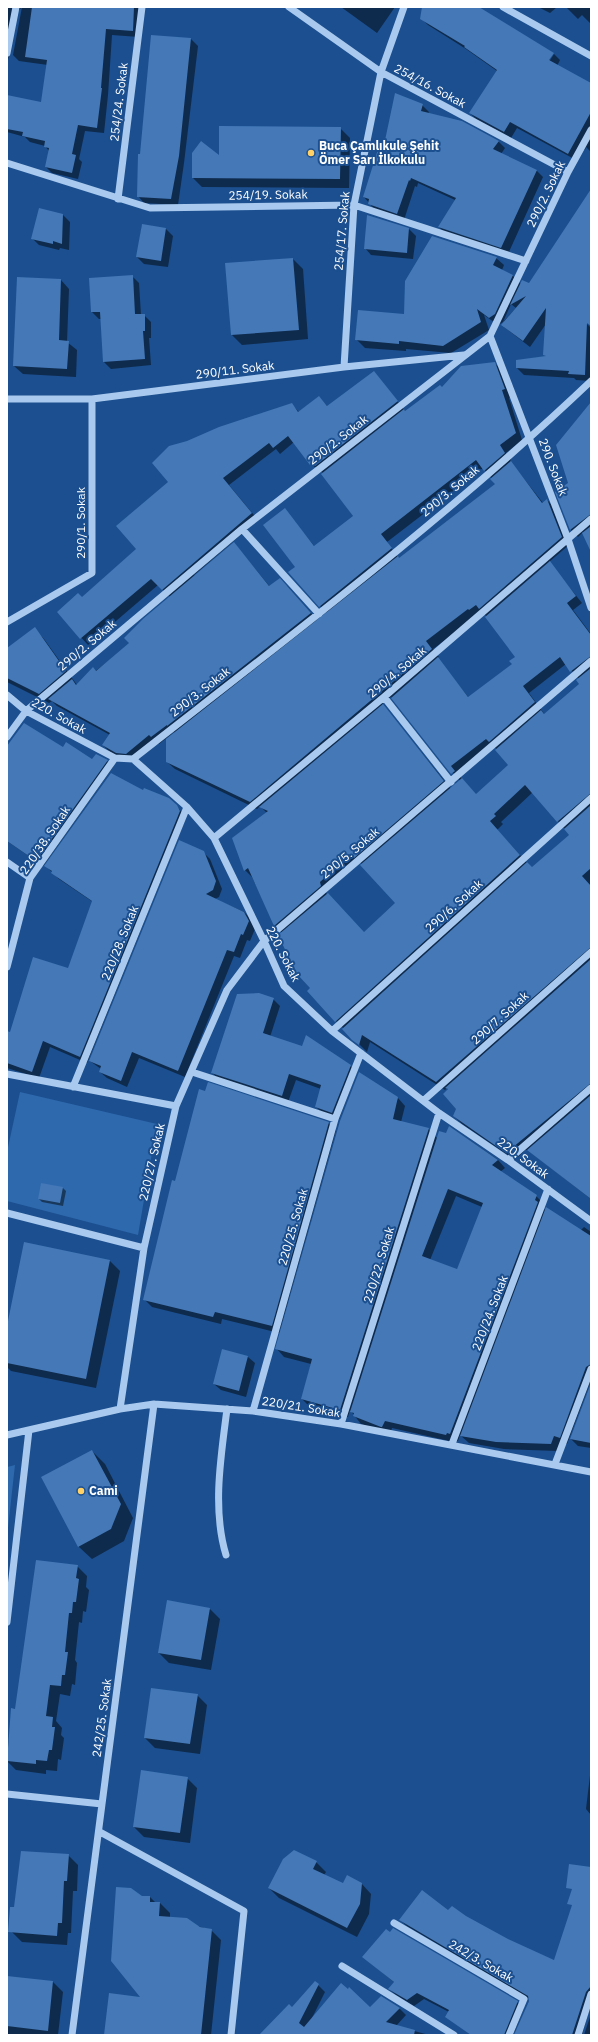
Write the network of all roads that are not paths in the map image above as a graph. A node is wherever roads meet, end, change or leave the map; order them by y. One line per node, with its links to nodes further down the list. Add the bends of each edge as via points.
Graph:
1 (16, 7): 6 (street)
2 (142, 7): 12 (street, 254/24. Sokak)
3 (289, 7): 8 (street, 254/16. Sokak)
4 (404, 7): 8 (street, 254/17. Sokak)
5 (503, 7): 7 (street)
6 (7, 54)
7 (591, 56)
8 (381, 72): 11 (street, 254/16. Sokak); 13 (street, 254/17. Sokak)
9 (591, 130): 11 (street, 290/2. Sokak)
10 (7, 163): 12 (street, 254/19. Sokak)
11 (568, 172): 14 (street, 290/2. Sokak)
12 (118, 199): 13 (street, 254/19. Sokak, via 150,208)
13 (354, 204): 14 (street, 254/19. Sokak); 17 (street, 254/17. Sokak)
14 (526, 261): 15 (street, 290/2. Sokak)
15 (490, 336): 16 (street, 290/2. Sokak); 21 (street, 290. Sokak)
16 (465, 355): 17 (street, 290/11. Sokak); 23 (street, 290/2. Sokak)
17 (344, 367): 20 (street, 290/11. Sokak)
18 (591, 381): 21 (street, 290/3. Sokak)
19 (7, 399): 20 (street, 290/11. Sokak)
20 (92, 399): 27 (street, 290/1. Sokak, via 92,573)
21 (531, 439): 24 (street, 290. Sokak); 26 (street, 290/3. Sokak)
22 (591, 519): 24 (street, 290/4. Sokak)
23 (242, 529): 26 (street); 31 (street, 290/2. Sokak)
24 (568, 539): 25 (street, 290. Sokak); 30 (street, 290/4. Sokak)
25 (591, 608)
26 (319, 614): 34 (street, 290/3. Sokak)
27 (7, 622)
28 (591, 661): 35 (street, 290/5. Sokak)
29 (7, 695): 31 (street, 220. Sokak)
30 (384, 697): 35 (street); 38 (street, 290/4. Sokak)
31 (26, 712): 32 (street, 290/2. Sokak); 33 (street, 220. Sokak)
32 (7, 737)
33 (115, 758): 34 (street, 220. Sokak); 40 (street, 220/38. Sokak)
34 (133, 759): 37 (street, 220. Sokak)
35 (451, 782): 41 (street, 290/5. Sokak)
36 (591, 798): 44 (street, 290/6. Sokak)
37 (187, 807): 38 (street, 220. Sokak); 48 (street, 220/28. Sokak)
38 (214, 838): 41 (street, 220. Sokak)
39 (7, 862): 40 (street)
40 (30, 878): 43 (street, 220/38. Sokak)
41 (264, 941): 44 (street, 220. Sokak, via 284,986); 46 (street, 220/27. Sokak, via 227,990)
42 (591, 952): 50 (street, 290/7. Sokak)
43 (7, 967)
44 (332, 1031): 45 (street, 220. Sokak)
45 (361, 1053): 50 (street, 220. Sokak); 53 (street, 220/25. Sokak)
46 (192, 1072): 51 (street, 220/27. Sokak); 53 (street)
47 (7, 1074): 48 (street)
48 (73, 1087): 51 (street)
49 (591, 1088): 54 (street)
50 (424, 1100): 52 (street, 220. Sokak)
51 (176, 1106): 58 (street, 220/27. Sokak)
52 (439, 1113): 54 (street, 220. Sokak); 64 (street, 220/22. Sokak)
53 (335, 1120): 63 (street, 220/25. Sokak)
54 (508, 1160): 55 (street, 220. Sokak)
55 (548, 1189): 57 (street, 220. Sokak); 67 (street, 220/24. Sokak)
56 (7, 1213): 58 (street)
57 (591, 1221)
58 (144, 1248): 61 (street, 220/27. Sokak)
59 (591, 1369): 68 (street)
60 (154, 1404): 61 (street, 220/21. Sokak); 62 (street, 220/21. Sokak); 73 (street, 242/25. Sokak)
61 (120, 1409): 65 (street, 220/21. Sokak)
62 (227, 1409): 63 (street, 220/21. Sokak); 70 (street, via 220,1493 220,1535)
63 (253, 1411): 64 (street, 220/21. Sokak)
64 (341, 1424): 67 (street, 220/21. Sokak)
65 (29, 1430): 66 (street, 220/21. Sokak); 71 (street)
66 (7, 1435)
67 (452, 1444): 68 (street, 220/21. Sokak)
68 (555, 1464): 69 (street, 220/21. Sokak)
69 (591, 1472)
70 (226, 1555)
71 (7, 1622)
72 (7, 1794): 73 (street)
73 (102, 1804): 74 (street, 242/25. Sokak)
74 (100, 1832): 78 (street, 242/25. Sokak); 79 (street, via 244,1911)
75 (394, 1923): 81 (street, 242/3. Sokak, via 524,1999)
76 (342, 1966): 80 (street)
77 (591, 1994): 82 (street)
78 (72, 2035)
79 (231, 2035)
80 (454, 2035)
81 (509, 2035)
82 (578, 2035)

